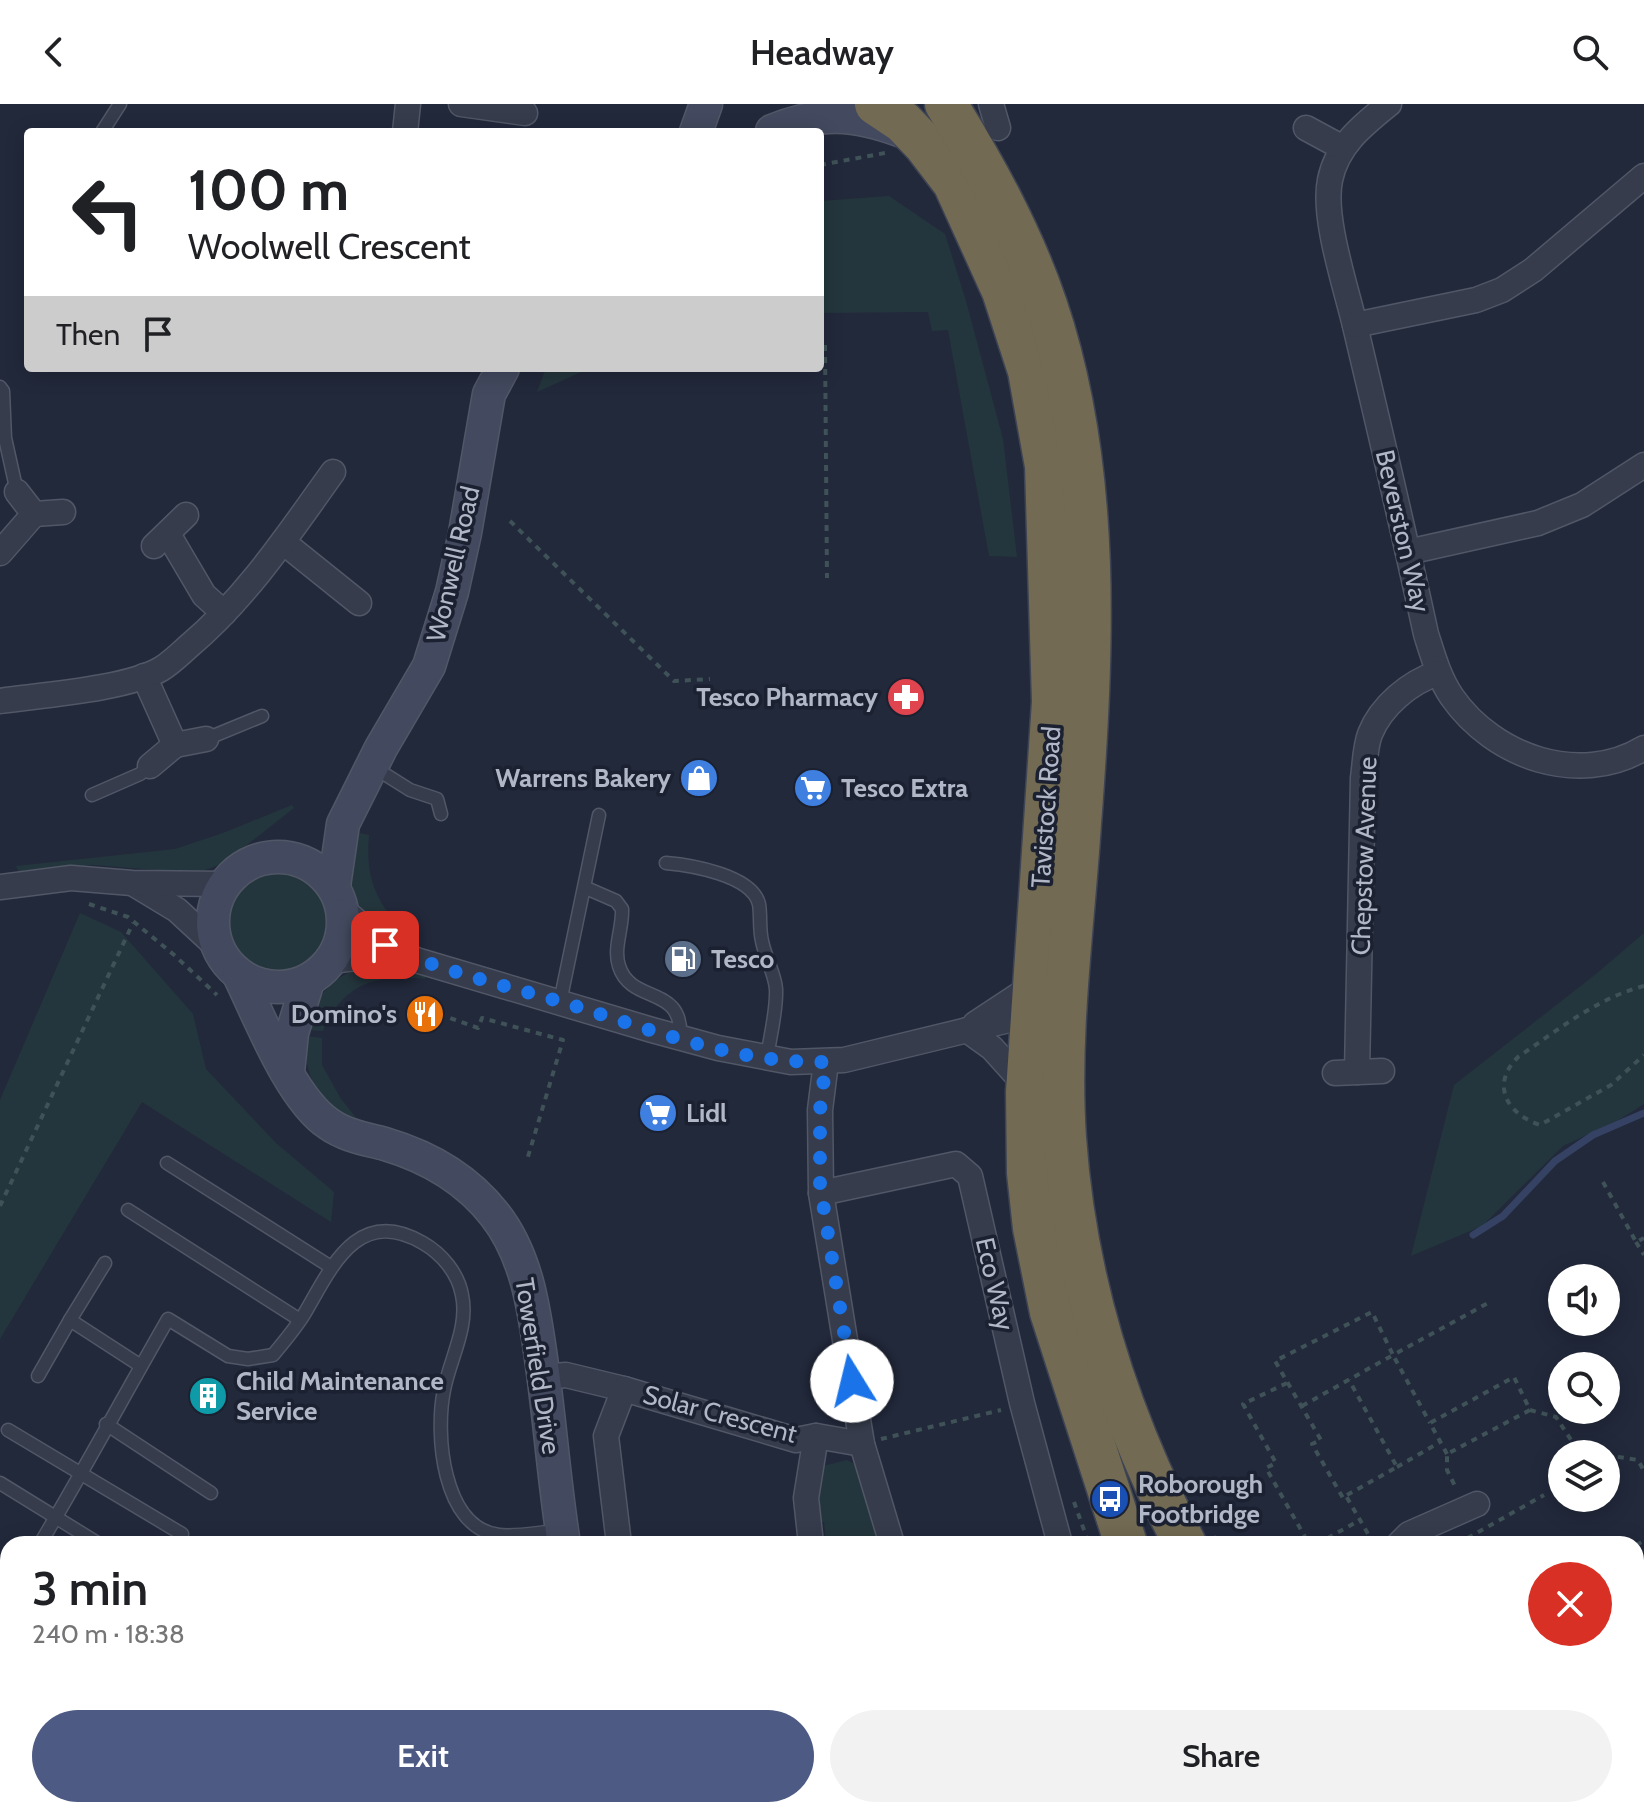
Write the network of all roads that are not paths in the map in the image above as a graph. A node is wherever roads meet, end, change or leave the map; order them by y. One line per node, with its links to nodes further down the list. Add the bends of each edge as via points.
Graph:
1 (120, 104): 11 (lane)
2 (408, 104): 12 (street)
3 (461, 104): 10 (street)
4 (706, 104): 13 (street)
5 (791, 104): 14 (street)
6 (876, 104): 18 (highway, Tavistock Road, via 903,122)
7 (946, 104): 58 (highway, Tavistock Road, via 1003,204 1042,293 1067,382 1083,471 1089,571 1081,823 1065,998)
8 (991, 104): 16 (street)
9 (1389, 104): 19 (street, Beverston Way)
10 (525, 113)
11 (105, 128)
12 (405, 128)
13 (697, 128)
14 (773, 128)
15 (780, 128): 18 (street, via 817,116 845,116 879,122)
16 (998, 128)
17 (1306, 128): 19 (street)
18 (906, 144): 58 (highway, Tavistock Road, via 954,183 1003,291 1029,371 1046,466 1053,702)
19 (1343, 148): 21 (street, Beverston Way, via 1330,179 1329,198)
20 (1644, 176): 21 (street, via 1502,290)
21 (1355, 325): 31 (street, Beverston Way)
22 (501, 372): 42 (street, Wonwell Road, via 489,394 452,592 429,666)
23 (0, 387): 26 (lane)
24 (1644, 465): 31 (street, via 1582,505 1538,523)
25 (333, 472): 30 (street)
26 (17, 492): 28 (street)
27 (63, 512): 28 (street)
28 (34, 514): 32 (street)
29 (186, 515): 34 (street, via 161,540)
30 (283, 542): 33 (street); 34 (street)
31 (1408, 552): 35 (street, Beverston Way)
32 (0, 553)
33 (359, 603)
34 (224, 613): 36 (street, via 162,668)
35 (1438, 673): 41 (street, Beverston Way, via 1467,716 1524,755 1582,766); 64 (street, Chepstow Avenue, via 1401,693 1369,735 1363,778)
36 (144, 676): 37 (street); 40 (street)
37 (0, 701)
38 (262, 716): 39 (lane)
39 (206, 739): 40 (street)
40 (175, 745): 43 (street)
41 (1644, 748)
42 (377, 757): 45 (lane, via 410,790 437,799); 52 (street, Wonwell Road, via 343,824)
43 (150, 766): 44 (lane)
44 (92, 795)
45 (441, 814)
46 (599, 815): 51 (lane)
47 (666, 863): 61 (lane, via 725,876 759,902 761,940 776,989)
48 (132, 883): 49 (street); 50 (street, via 71,878); 53 (street, via 177,910)
49 (225, 884): 52 (street, via 257,860 285,856 313,866); 53 (street, via 213,914)
50 (0, 887)
51 (586, 888): 57 (lane); 60 (lane, via 622,909 619,970 644,992 670,1003 681,1021)
52 (338, 897): 54 (street, via 360,926); 55 (street, via 344,932)
53 (217, 947): 56 (street)
54 (416, 960): 55 (street, via 380,955); 57 (street)
55 (320, 971): 56 (street, via 291,987 255,984); 63 (street, via 292,1033)
56 (239, 975): 63 (street, Towerfield Drive)
57 (560, 1002): 60 (street)
58 (1043, 1013): 59 (street); 59 (street); 65 (highway, Tavistock Road); 96 (highway, Tavistock Road, via 1094,1315 1140,1451)
59 (967, 1030): 62 (street); 65 (street, via 992,1048)
60 (680, 1038): 61 (street)
61 (767, 1058): 62 (street)
62 (826, 1062): 67 (street, via 820,1110)
63 (288, 1072): 75 (street, Towerfield Drive, via 327,1124 441,1166 496,1215 515,1247 532,1298)
64 (1358, 1072)
65 (1028, 1088): 95 (highway, Tavistock Road, via 1028,1173 1051,1312)
66 (167, 1163): 70 (lane)
67 (821, 1193): 80 (street); 94 (street, Eco Way, via 956,1164 970,1176)
68 (128, 1210): 72 (lane)
69 (105, 1263): 71 (lane)
70 (331, 1267): 72 (lane); 89 (lane, via 345,1247 386,1232 414,1238 436,1251 452,1271 462,1296 461,1328 443,1392 442,1455 451,1491 476,1527)
71 (70, 1320): 73 (lane); 74 (lane)
72 (300, 1320): 73 (lane, via 273,1355 248,1359 228,1356 168,1319)
73 (141, 1366): 77 (lane)
74 (38, 1376)
75 (544, 1377): 76 (street, Solar Crescent, via 566,1375); 90 (street, Towerfield Drive)
76 (624, 1389): 79 (street, Solar Crescent, via 796,1440); 91 (street, Solar Crescent, via 606,1436)
77 (106, 1424): 81 (lane); 83 (lane)
78 (8, 1430): 81 (lane)
79 (816, 1436): 80 (street, Solar Crescent); 92 (street, Solar Crescent, via 806,1498)
80 (862, 1444): 93 (street)
81 (81, 1476): 85 (lane); 86 (lane)
82 (0, 1483): 85 (lane)
83 (211, 1493)
84 (1471, 1506): 97 (street)
85 (56, 1517): 87 (lane); 88 (lane)
86 (182, 1534)
87 (45, 1536)
88 (86, 1536)
89 (520, 1536)
90 (563, 1536)
91 (618, 1536)
92 (810, 1536)
93 (890, 1536)
94 (1058, 1536)
95 (1123, 1536)
96 (1194, 1536)
97 (1407, 1536)

